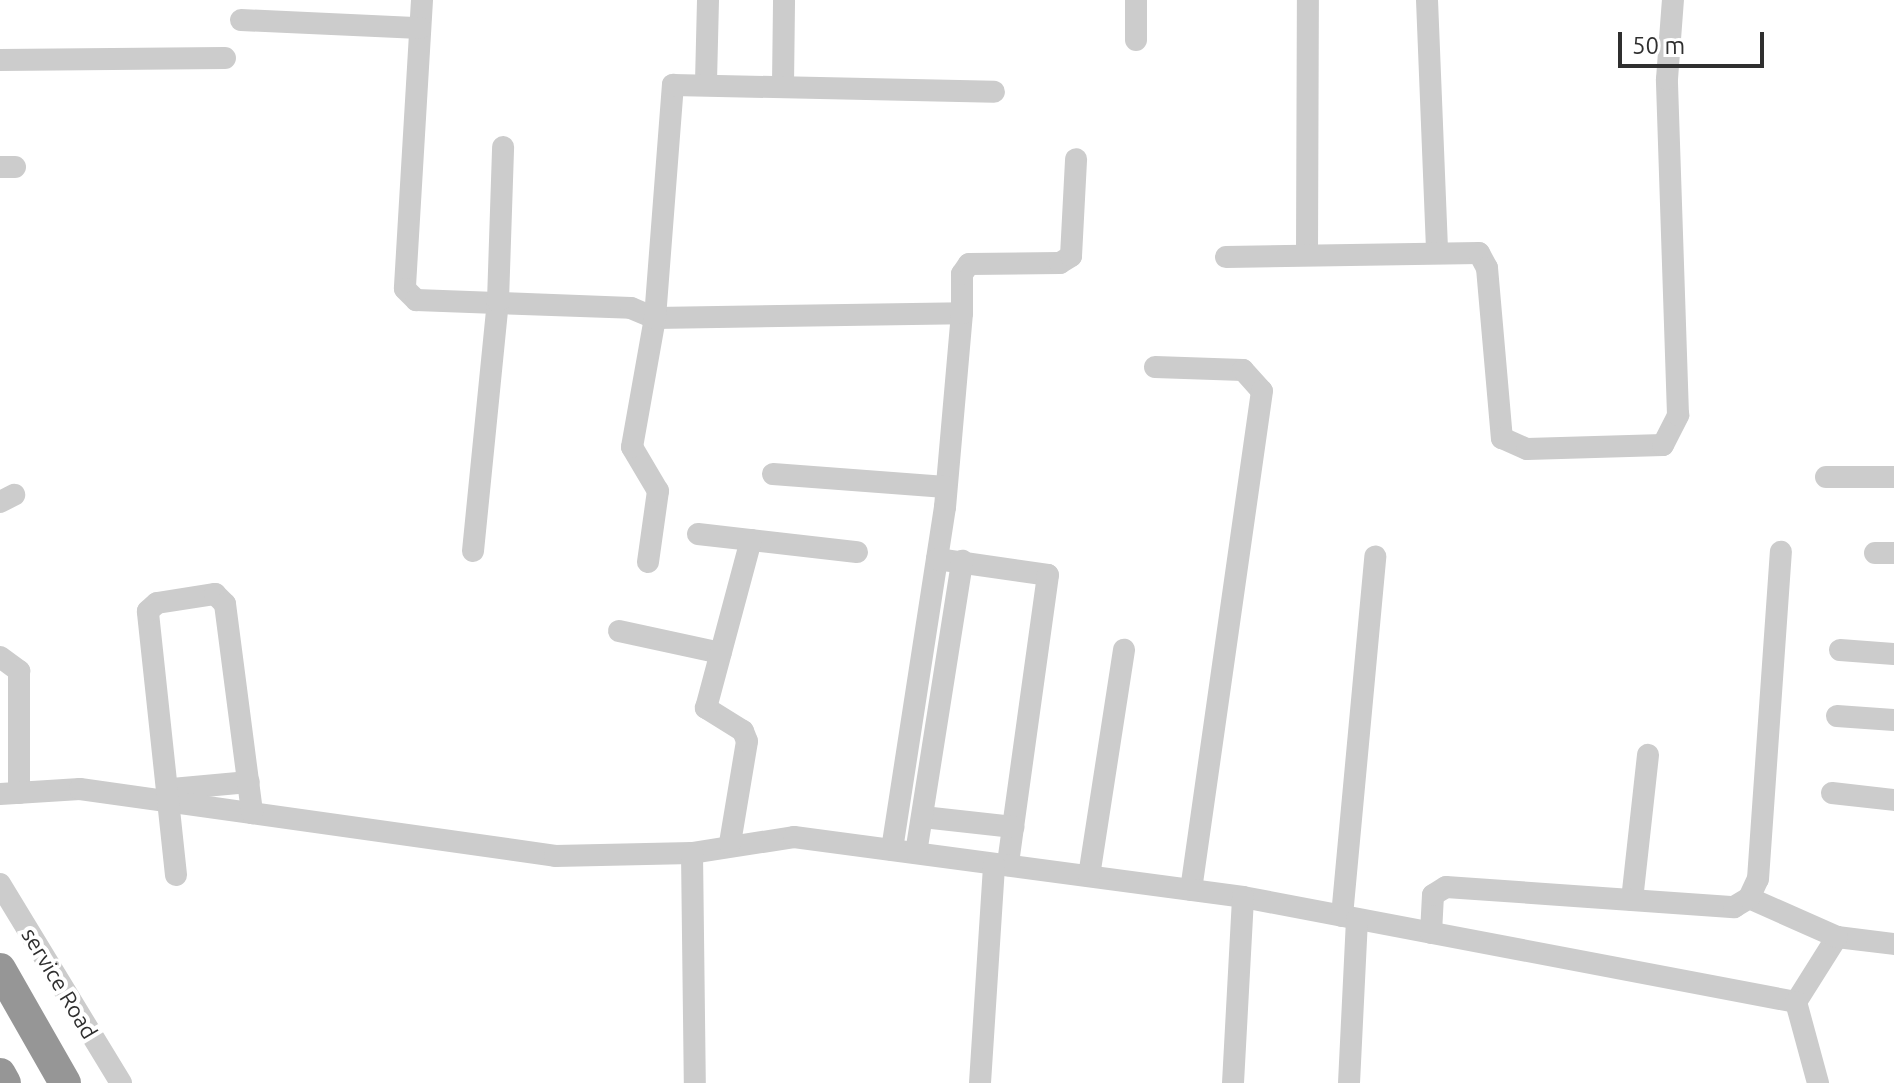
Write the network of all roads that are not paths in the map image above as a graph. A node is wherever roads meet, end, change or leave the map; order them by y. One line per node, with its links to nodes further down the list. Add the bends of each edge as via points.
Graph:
1 (422, 0): 9 (street)
2 (708, 0): 13 (street)
3 (784, 0): 14 (street)
4 (1136, 0): 10 (street)
5 (1308, 0): 19 (street)
6 (1427, 0): 18 (street)
7 (1673, 0): 18 (street, via 1667,79 1678,415 1671,439 1527,449 1502,438 1485,259 1466,249)
8 (241, 20): 9 (street)
9 (420, 28): 21 (street, via 405,289 425,302)
10 (1136, 40)
11 (225, 58): 12 (street)
12 (0, 60)
13 (706, 82): 14 (street); 23 (street, via 682,81 667,96)
14 (783, 85): 15 (street)
15 (994, 92)
16 (503, 147): 21 (street)
17 (1076, 159): 22 (street, via 1071,256 1060,263 969,264 962,274)
18 (1437, 250): 19 (street)
19 (1307, 254): 20 (street)
20 (1226, 257)
21 (498, 301): 23 (street, via 631,308); 31 (street)
22 (962, 313): 23 (street); 28 (street)
23 (655, 318): 37 (street, via 632,447 658,491)
24 (1155, 367): 63 (street, via 1243,370 1262,391)
25 (773, 474): 28 (street)
26 (1826, 477): 27 (street)
27 (1894, 477)
28 (946, 487): 35 (street)
29 (698, 534): 30 (street)
30 (751, 540): 32 (street); 41 (street)
31 (473, 551)
32 (857, 552)
33 (1781, 552): 65 (street, via 1758,879)
34 (1375, 557): 67 (street)
35 (937, 559): 36 (street); 56 (street)
36 (962, 561): 53 (street); 54 (street, via 1048,575)
37 (648, 562)
38 (619, 631): 41 (street)
39 (1124, 650): 61 (street)
40 (1840, 650): 42 (street)
41 (721, 653): 55 (street, via 706,708 743,731 747,741)
42 (1894, 654)
43 (0, 657): 49 (street, via 19,671)
44 (1837, 716): 45 (street)
45 (1894, 720)
46 (1648, 755): 66 (street)
47 (249, 782): 50 (street); 50 (street, via 225,604 215,594 148,611); 52 (street)
48 (1832, 793): 51 (street)
49 (10, 794): 50 (street, via 80,789)
50 (173, 797): 52 (street); 60 (street)
51 (1894, 800)
52 (252, 813): 57 (street, via 555,856)
53 (923, 817): 54 (street); 58 (street)
54 (1013, 827): 59 (street)
55 (730, 843): 56 (street, via 794,837); 57 (street)
56 (892, 850): 58 (street)
57 (692, 853): 77 (street)
58 (916, 853): 59 (street)
59 (1001, 864): 61 (street); 78 (street)
60 (176, 875)
61 (1089, 876): 63 (street)
62 (0, 884): 76 (street, service Road)
63 (1191, 890): 64 (street)
64 (1243, 897): 67 (street); 79 (street)
65 (1749, 898): 66 (street, via 1734,907); 69 (street)
66 (1632, 900): 68 (street, via 1446,887 1433,895)
67 (1350, 918): 68 (street); 80 (street)
68 (1431, 933): 72 (street)
69 (1837, 937): 70 (street); 72 (street)
70 (1894, 944)
71 (0, 969): 75 (highway)
72 (1796, 1002): 81 (street)
73 (0, 1074): 74 (highway)
74 (5, 1083)
75 (65, 1083)
76 (121, 1083)
77 (695, 1083)
78 (980, 1083)
79 (1233, 1083)
80 (1349, 1083)
81 (1820, 1083)

